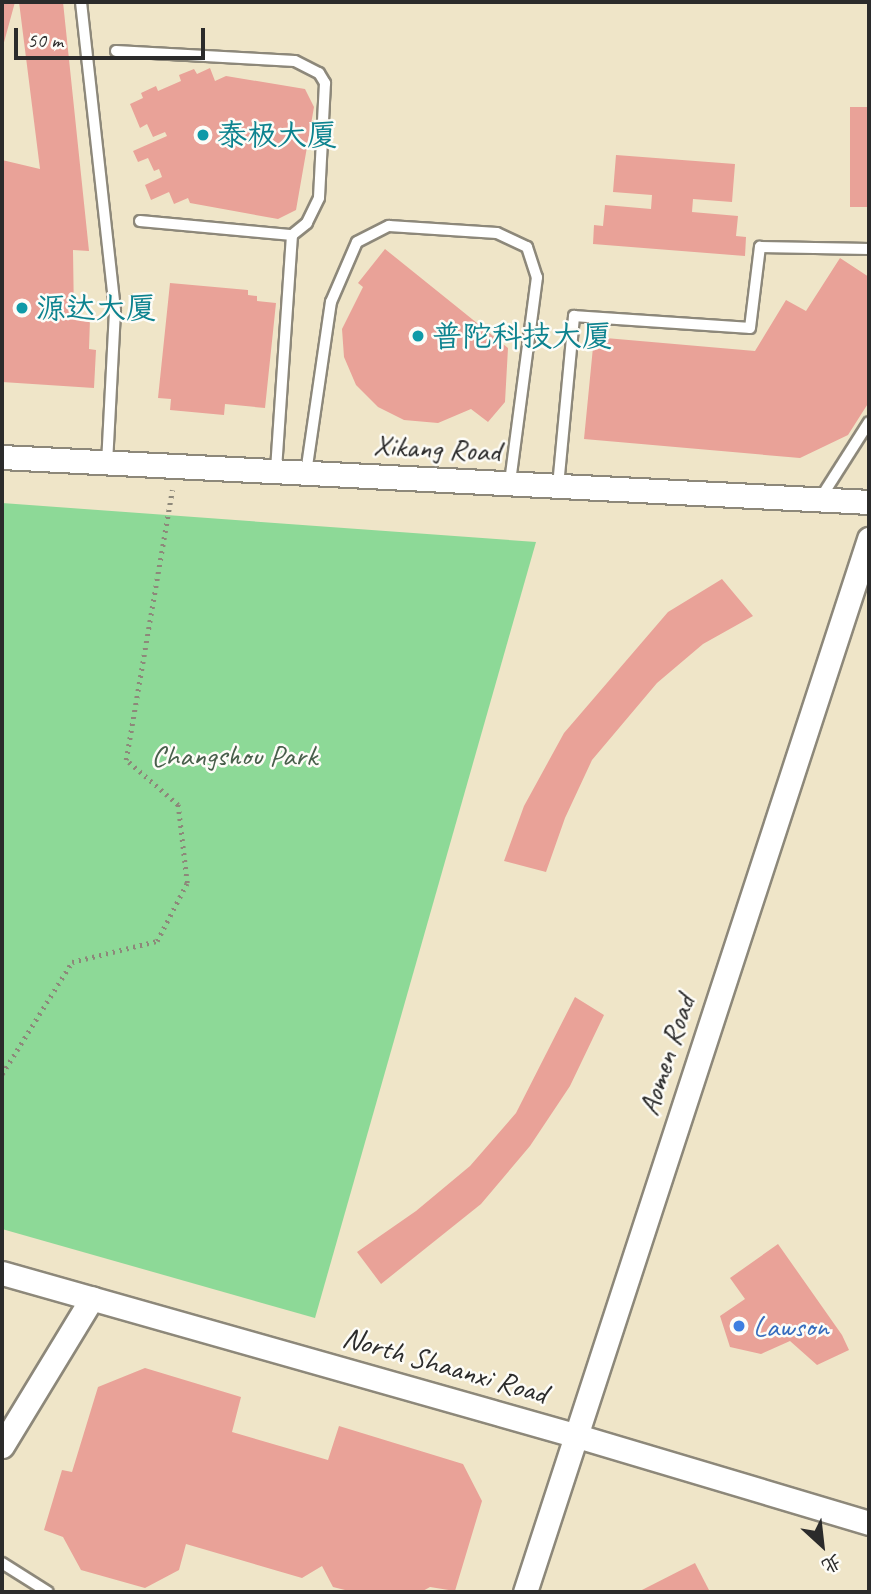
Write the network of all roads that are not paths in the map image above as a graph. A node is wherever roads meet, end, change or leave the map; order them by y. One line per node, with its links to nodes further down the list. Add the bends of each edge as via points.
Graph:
1 (81, 2): 8 (lane, via 115,311)
2 (116, 51): 4 (lane, via 295,61 319,73 325,83 320,198 307,223)
3 (140, 221): 4 (lane)
4 (292, 235): 9 (lane)
5 (869, 249): 12 (lane, via 760,247 750,328 574,316)
6 (869, 422): 13 (lane)
7 (2, 457): 8 (street, Xikang Road)
8 (107, 463): 9 (street, Xikang Road)
9 (276, 472): 10 (street, Xikang Road)
10 (306, 473): 11 (street, Xikang Road); 11 (lane, via 331,302 357,243 389,226 497,233 527,247 537,276)
11 (510, 483): 12 (street, Xikang Road)
12 (558, 486): 13 (street, Xikang Road)
13 (819, 500): 14 (street, Xikang Road)
14 (869, 502)
15 (869, 539): 18 (street, Aomen Road)
16 (2, 1273): 17 (street, North Shaanxi Road)
17 (92, 1298): 18 (street, North Shaanxi Road); 19 (street)
18 (574, 1435): 20 (street, North Shaanxi Road); 23 (street, Aomen Road)
19 (2, 1446)
20 (869, 1523)
21 (2, 1563): 22 (lane)
22 (48, 1592)
23 (525, 1592)

